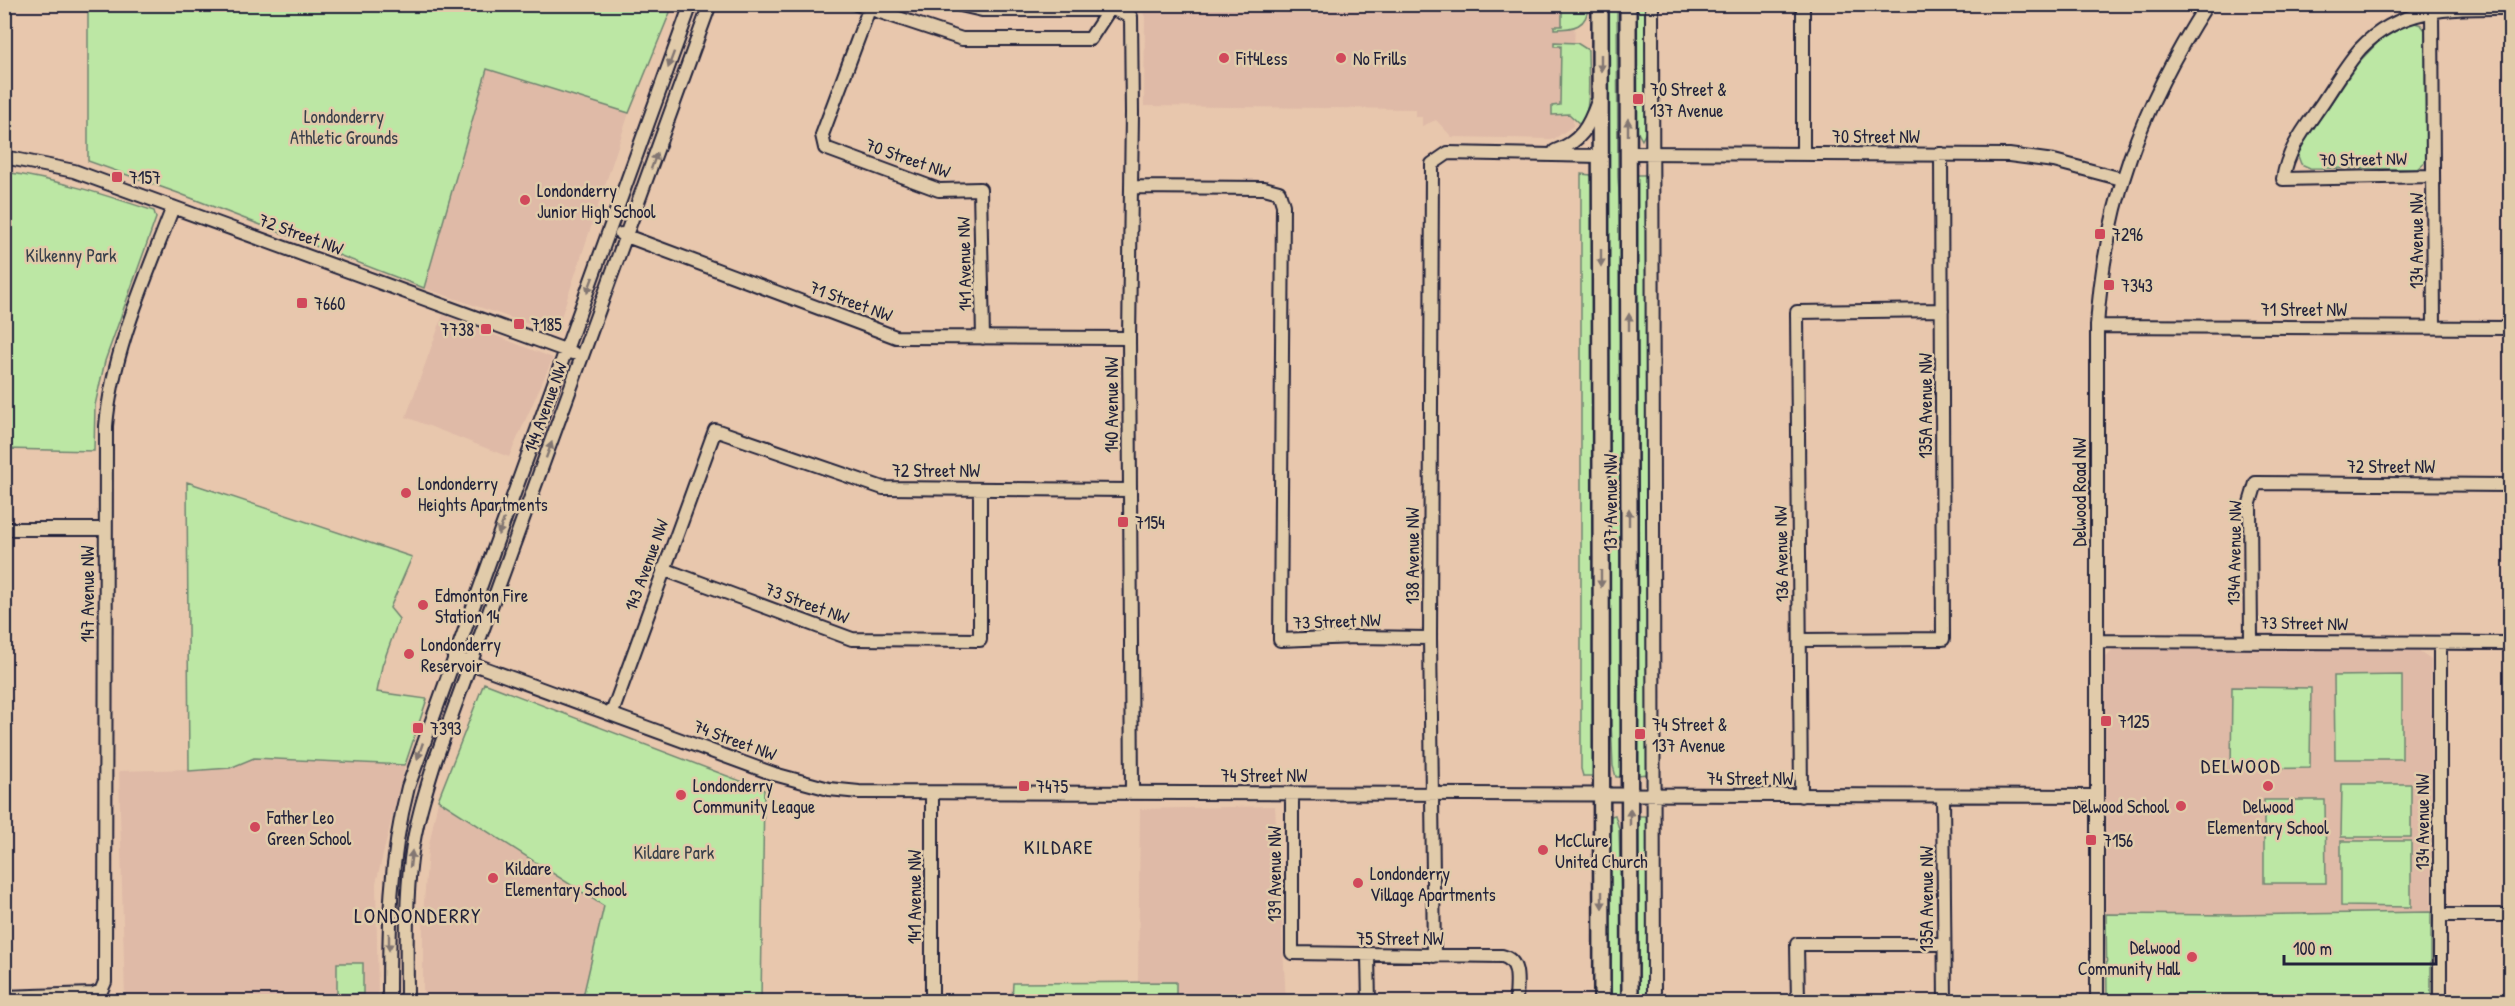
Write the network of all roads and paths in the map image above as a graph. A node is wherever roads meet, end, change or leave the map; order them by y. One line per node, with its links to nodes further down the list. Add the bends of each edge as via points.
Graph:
1 (691, 4): 27 (street, 144 Avenue NW, one-way to 27)
2 (711, 4): 28 (street, 144 Avenue NW, one-way to 2)
3 (856, 4): 10 (street)
4 (956, 4): 12 (street, via 982,10)
5 (1600, 4): 14 (main road, 137 Avenue NW, one-way to 14)
6 (1628, 4): 15 (main road, 137 Avenue NW, one-way to 6)
7 (1652, 4): 16 (street)
8 (1803, 4): 17 (street)
9 (2207, 4): 23 (street, Delwood Road NW, via 2154,95)
10 (870, 7): 12 (street, via 962,39 1090,39); 25 (street, 70 Street NW, via 822,135 825,148 939,190)
11 (2511, 8): 13 (street, 70 Street NW)
12 (1109, 10): 24 (street, 140 Avenue NW, via 1131,17)
13 (2432, 10): 22 (street, 134 Avenue NW); 22 (street, 70 Street NW, via 2394,23 2362,47 2293,145 2283,178)
14 (1601, 94): 18 (street, 137 Avenue NW, via 1585,132 1569,146); 20 (main road, 137 Avenue NW)
15 (1628, 153): 16 (street, 70 Street NW); 59 (main road, 137 Avenue NW, one-way to 15)
16 (1653, 153): 17 (street, 70 Street NW); 60 (street)
17 (1803, 153): 19 (street, 70 Street NW)
18 (1546, 154): 20 (street); 45 (street, 138 Avenue NW, via 1448,153 1432,164)
19 (1941, 154): 23 (street, 70 Street NW, via 2032,157); 29 (street, 135A Avenue NW)
20 (1600, 156): 58 (main road, 137 Avenue NW, one-way to 58)
21 (4, 157): 26 (street, 72 Street NW, via 74,171)
22 (2433, 176): 31 (street, 134 Avenue NW)
23 (2122, 179): 30 (street, Delwood Road NW, via 2106,242)
24 (1131, 187): 34 (street, 140 Avenue NW); 45 (street, 73 Street NW, via 1264,188 1279,192 1283,205 1280,640)
25 (980, 189): 33 (street, 141 Avenue NW)
26 (173, 207): 35 (street, 72 Street NW); 43 (street, 147 Avenue NW, via 126,333 109,396)
27 (610, 230): 28 (street, 71 Street NW); 35 (street, 144 Avenue NW, one-way to 35)
28 (627, 236): 33 (street, 71 Street NW, via 896,337); 36 (street, 144 Avenue NW)
29 (1942, 310): 46 (street, 135A Avenue NW, via 1943,639); 46 (street, 136 Avenue NW, via 1797,312)
30 (2097, 326): 31 (street, 71 Street NW); 48 (street, Delwood Road NW)
31 (2434, 328): 32 (street, 71 Street NW)
32 (2511, 328)
33 (983, 338): 34 (street, 71 Street NW)
34 (1129, 338): 41 (street, 140 Avenue NW)
35 (566, 351): 36 (street, 72 Street NW); 51 (street, 144 Avenue NW, one-way to 51)
36 (583, 357): 52 (street, 144 Avenue NW, one-way to 36)
37 (715, 430): 40 (street, 72 Street NW, via 883,488); 44 (street, 143 Avenue NW)
38 (2272, 482): 39 (street, 72 Street NW); 47 (street, 134A Avenue NW, via 2256,483 2250,503)
39 (2511, 485)
40 (980, 489): 41 (street, 72 Street NW); 44 (street, 73 Street NW, via 980,640 852,639)
41 (1130, 490): 55 (street, 140 Avenue NW)
42 (4, 529): 43 (street)
43 (105, 530): 70 (street, 147 Avenue NW, via 106,972 100,991 85,995)
44 (663, 569): 53 (street, 143 Avenue NW)
45 (1430, 638): 57 (street, 138 Avenue NW)
46 (1800, 640): 61 (street, 136 Avenue NW)
47 (2251, 640): 48 (street, 73 Street NW); 49 (street, 73 Street NW)
48 (2097, 641): 63 (street, Delwood Road NW)
49 (2440, 643): 50 (street, 73 Street NW); 64 (street, 134 Avenue NW)
50 (2511, 643)
51 (454, 657): 52 (street, 74 Street NW); 71 (street, 144 Avenue NW, one-way to 71, via 397,828 389,900)
52 (470, 663): 53 (street, 74 Street NW); 72 (street, 144 Avenue NW, one-way to 52, via 407,913 420,809)
53 (612, 713): 54 (street, 74 Street NW, via 801,783 859,792)
54 (932, 793): 55 (street, 74 Street NW); 73 (street, 141 Avenue NW)
55 (1132, 793): 56 (street, 74 Street NW)
56 (1292, 794): 57 (street, 74 Street NW); 67 (street, 139 Avenue NW)
57 (1432, 794): 58 (street, 74 Street NW); 69 (street, 138 Avenue NW)
58 (1602, 794): 59 (street, 74 Street NW); 76 (main road, 137 Avenue NW, one-way to 76)
59 (1630, 794): 60 (street, 74 Street NW); 77 (main road, 137 Avenue NW, one-way to 59)
60 (1653, 795): 61 (street, 74 Street NW); 78 (street)
61 (1801, 796): 62 (street, 74 Street NW)
62 (1944, 796): 63 (street, 74 Street NW); 66 (street, 135A Avenue NW)
63 (2097, 796): 81 (street, Delwood Road NW)
64 (2440, 915): 65 (street); 82 (street, 134 Avenue NW)
65 (2511, 915)
66 (1944, 944): 79 (street, via 1797,944); 80 (street, 135A Avenue NW)
67 (1292, 953): 68 (street, 75 Street NW)
68 (1368, 956): 69 (street, 75 Street NW); 74 (street)
69 (1434, 956): 75 (street, 75 Street NW, via 1508,957 1516,968)
70 (4, 998)
71 (389, 1002)
72 (407, 1002)
73 (932, 1002)
74 (1369, 1002)
75 (1516, 1002)
76 (1602, 1002)
77 (1630, 1002)
78 (1654, 1002)
79 (1798, 1002)
80 (1945, 1002)
81 (2097, 1002)
82 (2440, 1002)

